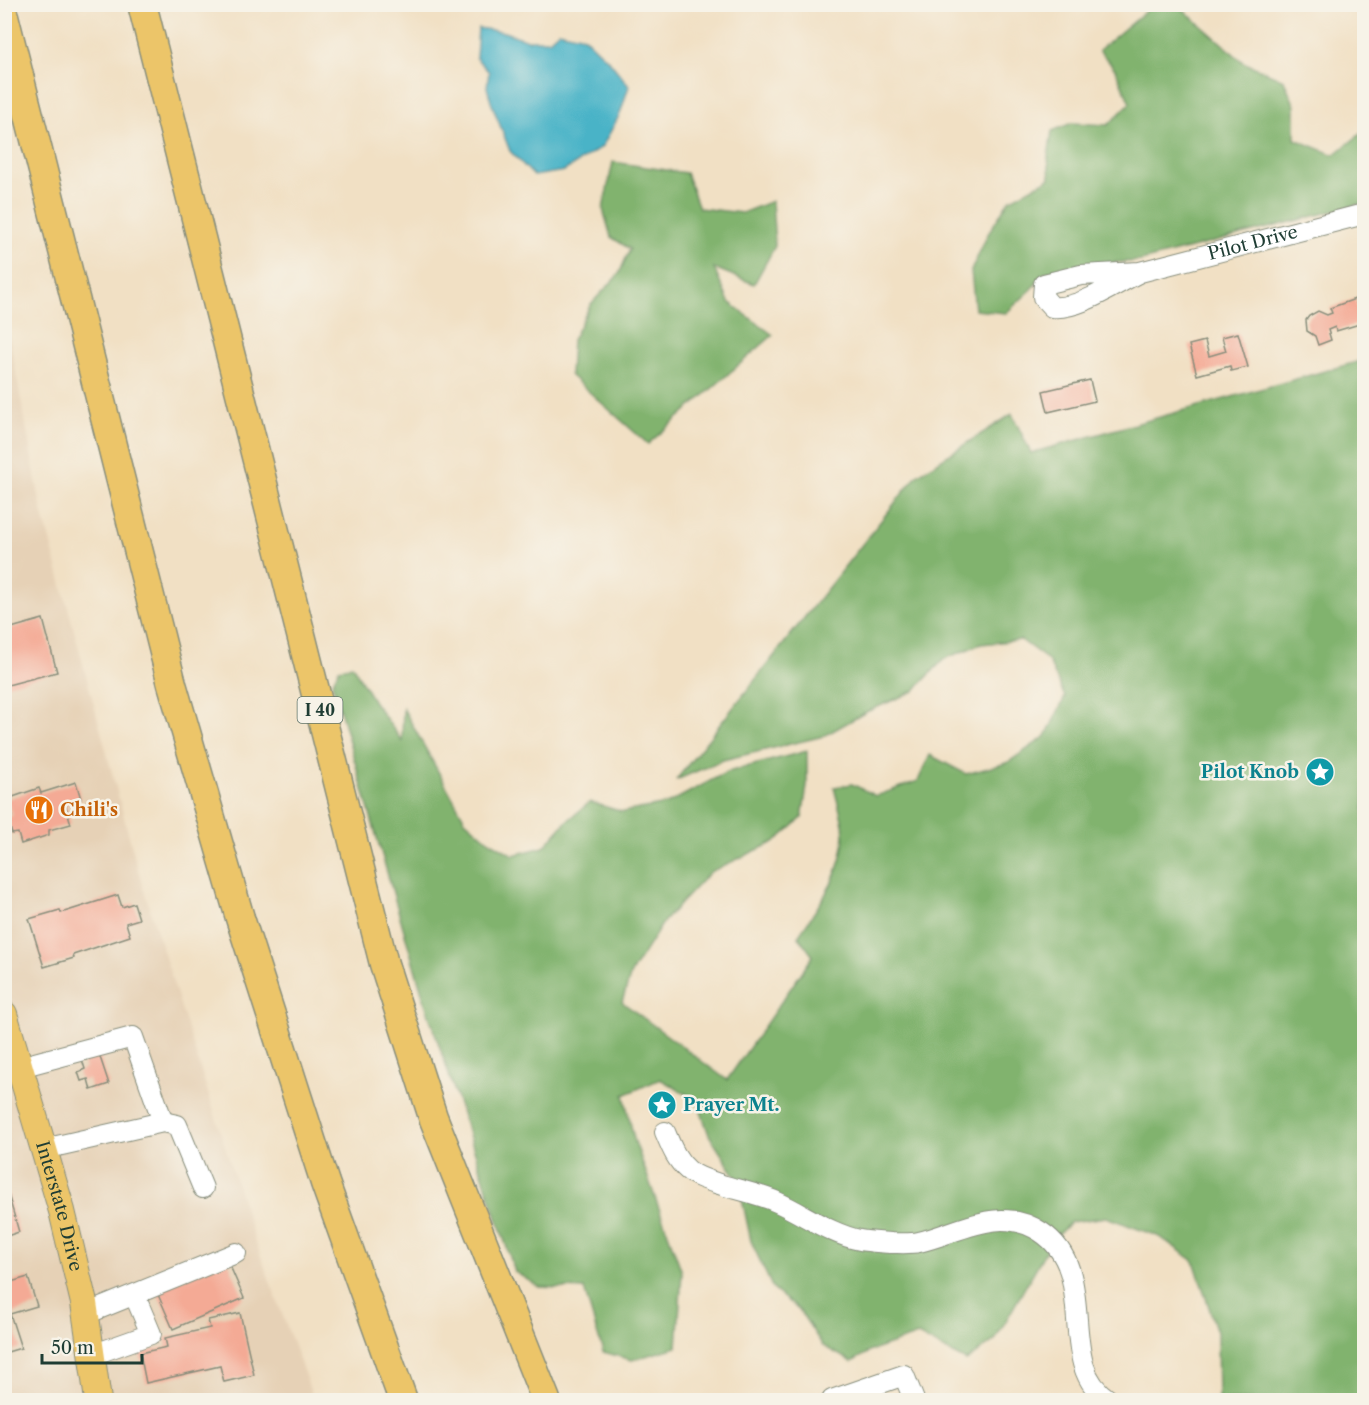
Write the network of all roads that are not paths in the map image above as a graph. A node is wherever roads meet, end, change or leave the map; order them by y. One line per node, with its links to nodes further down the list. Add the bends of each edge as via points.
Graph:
1 (142, 4): 17 (highway, I 40, via 384,964 433,1117)
2 (4, 16): 16 (highway, via 182,717 240,918 321,1172)
3 (1365, 214): 4 (street, Pilot Drive)
4 (1140, 272)
5 (4, 1014): 6 (main road, Interstate Drive)
6 (20, 1067): 7 (street, via 134,1036); 9 (main road, Interstate Drive)
7 (163, 1122): 9 (street); 10 (street, via 177,1125)
8 (665, 1132): 20 (street, via 674,1154 689,1172 777,1202 859,1240 918,1242 982,1221 1015,1222 1040,1231 1059,1248 1070,1266 1087,1376 1095,1391)
9 (44, 1149): 13 (main road, Interstate Drive)
10 (203, 1188)
11 (236, 1253): 12 (street)
12 (135, 1296): 13 (street); 14 (street, via 151,1334)
13 (86, 1314): 14 (main road, Interstate Drive)
14 (92, 1355): 15 (main road, Interstate Drive)
15 (98, 1401)
16 (403, 1401)
17 (546, 1401)
18 (832, 1401): 19 (street, via 904,1374)
19 (914, 1401)
20 (1109, 1401)

